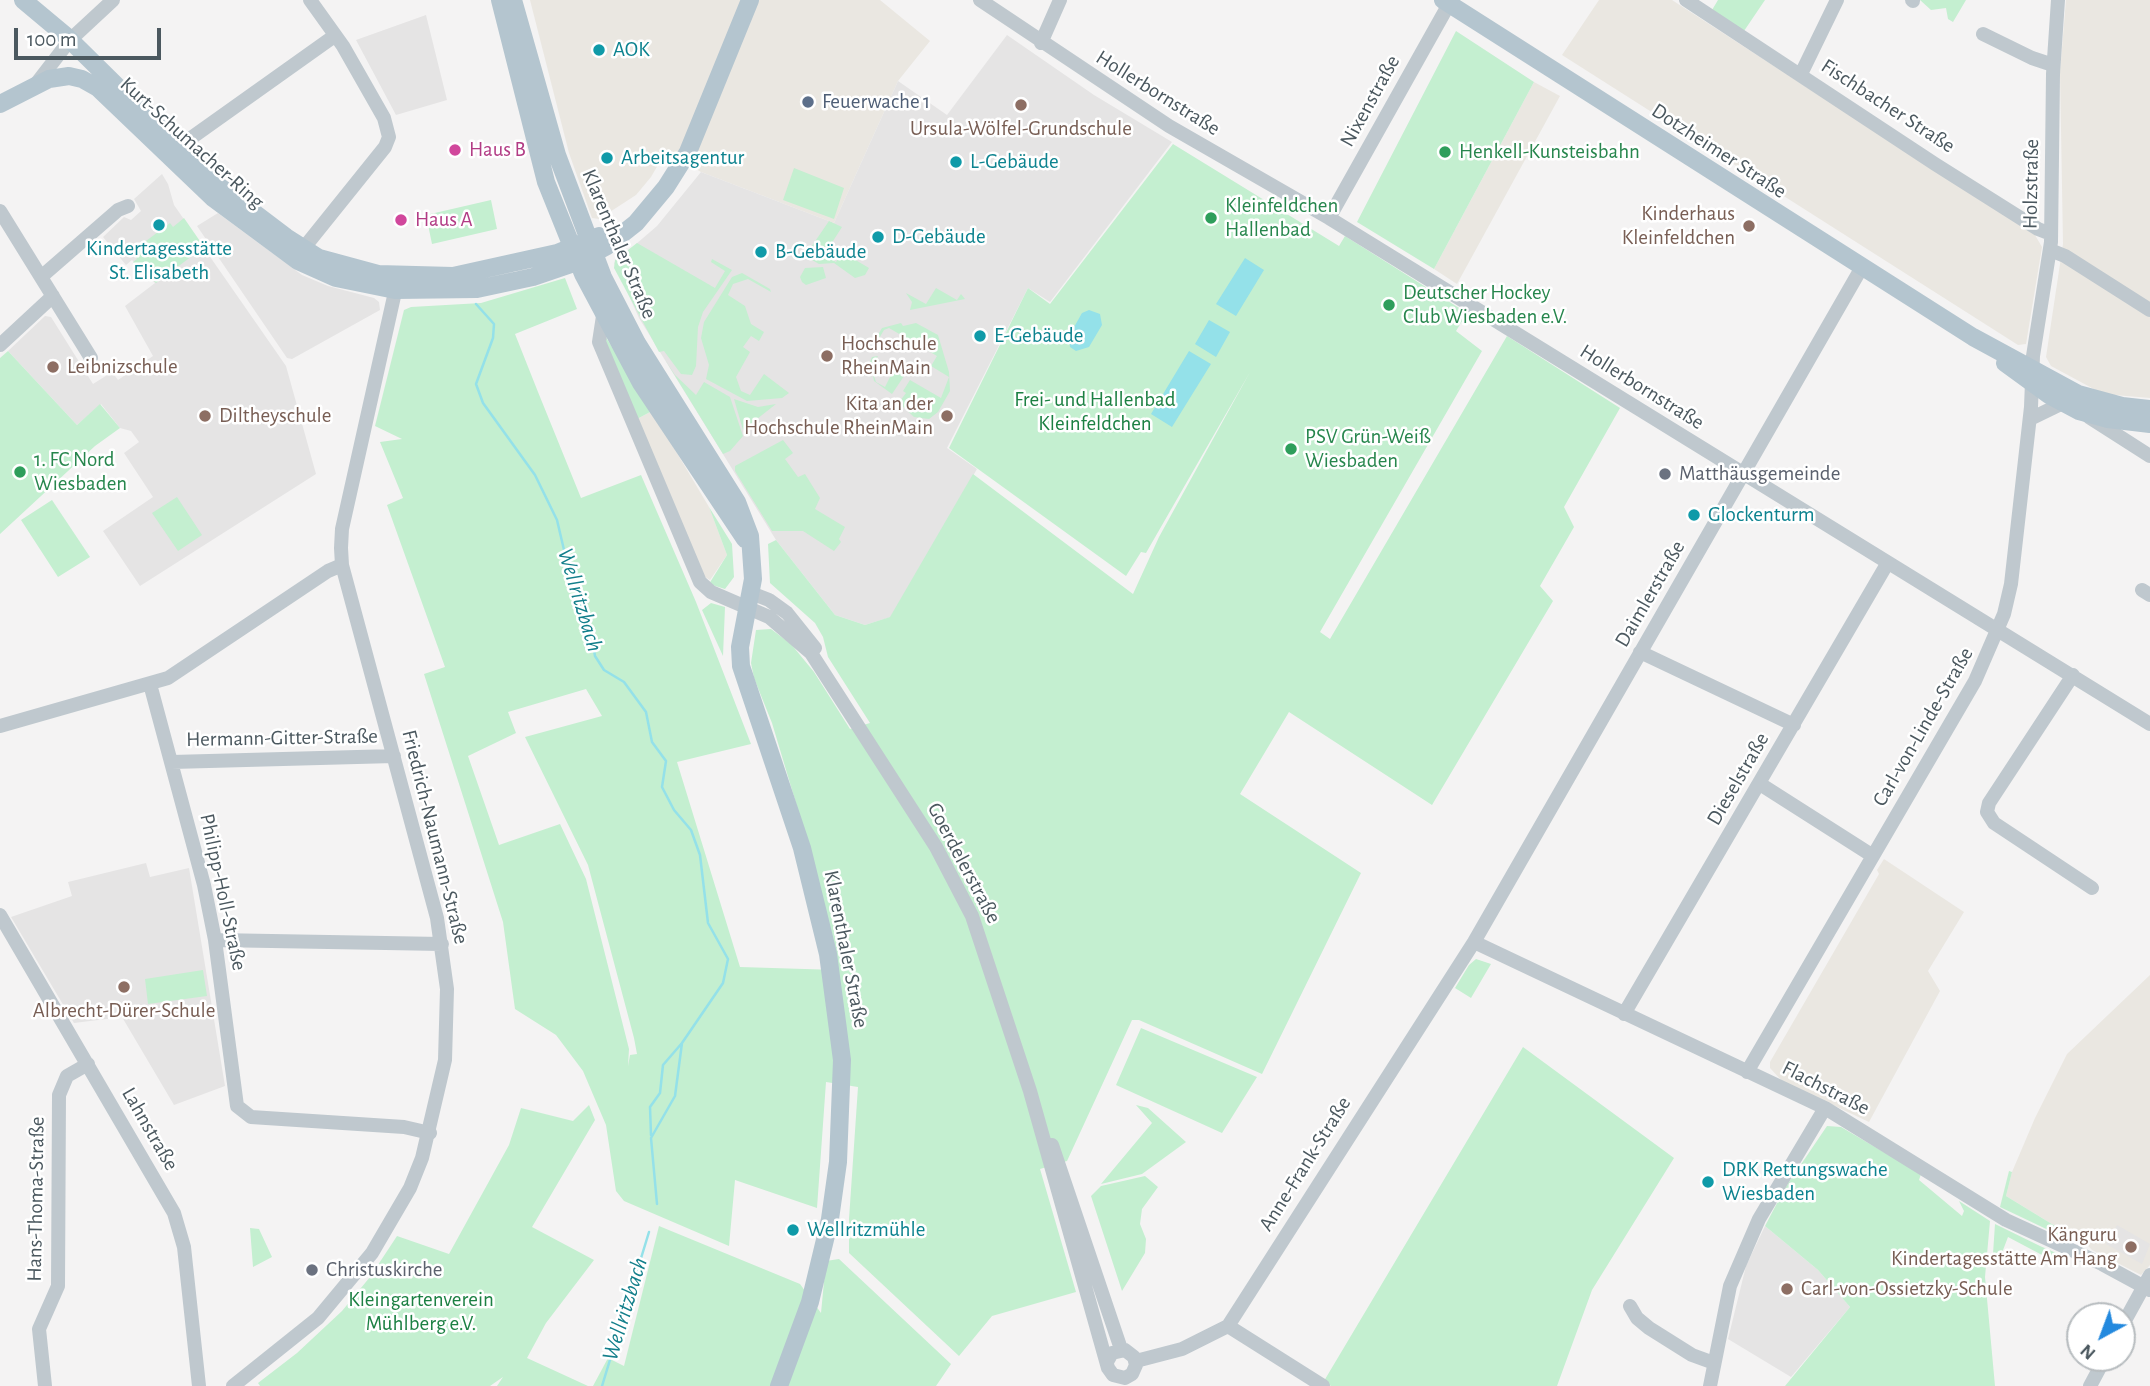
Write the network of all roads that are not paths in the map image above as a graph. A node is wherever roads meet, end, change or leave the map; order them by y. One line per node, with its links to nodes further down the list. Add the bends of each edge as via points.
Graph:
1 (23, 0): 16 (main road, Kurt-Schumacher-Ring)
2 (113, 0): 16 (street)
3 (310, 0): 15 (street)
4 (500, 0): 29 (main road, Klarenthaler Straße, via 536,148)
5 (513, 0): 29 (main road, Klarenthaler Straße)
6 (750, 0): 29 (main road, Kurt-Schumacher-Ring, via 691,146 657,198)
7 (980, 0): 17 (street, Hollerbornstraße)
8 (1060, 0): 17 (street)
9 (1686, 0): 13 (street, Fischbacher Straße)
10 (1837, 0): 19 (street)
11 (2058, 0): 18 (street, Holzstraße)
12 (1446, 2): 25 (street, Nixenstraße); 30 (main road, Dotzheimer Straße)
13 (1706, 5): 19 (street, Fischbacher Straße)
14 (1983, 34): 18 (street)
15 (333, 37): 22 (street); 27 (street, via 343,46 384,118 388,137 385,147)
16 (70, 40): 20 (street); 22 (main road, Kurt-Schumacher-Ring)
17 (1041, 43): 25 (street, Hollerbornstraße, via 1169,126)
18 (2053, 65): 26 (street, Holzstraße)
19 (1801, 74): 26 (street, Fischbacher Straße)
20 (36, 86): 21 (main road, Kurt-Schumacher-Ring); 32 (main road, Kurt-Schumacher-Ring, via 60,76 91,83 196,184 287,254 335,278)
21 (0, 104)
22 (177, 148): 27 (main road, Kurt-Schumacher-Ring, via 237,201)
23 (128, 206): 31 (street)
24 (0, 211): 31 (street)
25 (1329, 218): 44 (street, Hollerbornstraße)
26 (2051, 234): 28 (street, Holzstraße)
27 (303, 249): 32 (main road, Kurt-Schumacher-Ring)
28 (2050, 250): 34 (street); 38 (street, Holzstraße)
29 (583, 252): 32 (main road, Kurt-Schumacher-Ring, via 533,277 477,289); 35 (main road, Klarenthaler Straße); 45 (main road, Klarenthaler Straße, via 737,502)
30 (1862, 267): 38 (main road, Dotzheimer Straße); 44 (street, Daimlerstraße)
31 (41, 277): 33 (street)
32 (396, 284): 47 (street, Friedrich-Naumann-Straße, via 342,529)
33 (53, 296): 36 (street); 37 (street)
34 (2150, 310)
35 (603, 316): 45 (main road, Klarenthaler Straße, via 641,383 741,532); 48 (street, Klarenthaler Straße, via 599,342 700,582 711,592)
36 (0, 345)
37 (92, 358)
38 (2032, 375): 39 (main road); 40 (main road, via 2078,394); 41 (street, Carl-von-Linde-Straße)
39 (2071, 407): 41 (street); 42 (main road, via 2108,419); 43 (street)
40 (2150, 409)
41 (2030, 419): 49 (street, Carl-von-Linde-Straße, via 2011,584)
42 (2150, 424)
43 (2150, 456)
44 (1742, 474): 46 (street, Hollerbornstraße); 50 (street, Daimlerstraße)
45 (754, 564): 48 (main road, Klarenthaler Straße)
46 (1887, 564): 49 (street, Hollerbornstraße); 54 (street, Dieselstraße)
47 (342, 565): 52 (street, via 168,678); 56 (street, Friedrich-Naumann-Straße)
48 (749, 600): 68 (street, Goerdelerstraße, via 773,603 812,642 825,671 936,847 972,916); 84 (main road, Klarenthaler Straße, via 741,666 804,858 830,966 842,1060 838,1161 830,1219 810,1302)
49 (1999, 629): 51 (street, Hollerbornstraße); 59 (street, Carl-von-Linde-Straße, via 1975,681)
50 (1640, 652): 54 (street); 63 (street, Daimlerstraße)
51 (2073, 675): 53 (street, Hollerbornstraße); 60 (street, via 1987,812 1994,822)
52 (150, 684): 55 (street); 57 (street, Philipp-Holl-Straße)
53 (2150, 724)
54 (1794, 725): 58 (street, Dieselstraße)
55 (0, 726)
56 (394, 757): 57 (street, Hermann-Gitter-Straße); 64 (street, Friedrich-Naumann-Straße)
57 (172, 762): 62 (street, Philipp-Holl-Straße)
58 (1760, 784): 59 (street); 65 (street, Dieselstraße)
59 (1873, 856): 67 (street, Carl-von-Linde-Straße)
60 (2092, 888)
61 (0, 915): 66 (street, Lahnstraße)
62 (215, 940): 64 (street); 70 (street, Philipp-Holl-Straße, via 234,1100 240,1111 251,1117 404,1127)
63 (1474, 942): 65 (street, Flachstraße); 74 (street, Anne-Frank-Straße)
64 (442, 944): 70 (street, Friedrich-Naumann-Straße, via 447,1035)
65 (1624, 1014): 67 (street, Flachstraße)
66 (88, 1064): 81 (street, Hans-Thoma-Straße, via 67,1076 58,1095 58,1286 39,1329); 82 (street, Lahnstraße, via 180,1227)
67 (1746, 1072): 69 (street, Flachstraße)
68 (1030, 1091): 75 (street, Goerdelerstraße); 76 (street, Goerdelerstraße)
69 (1825, 1108): 71 (street, Flachstraße, via 2006,1220); 78 (street, via 1754,1230 1730,1286)
70 (430, 1133): 83 (street, Friedrich-Naumann-Straße, via 410,1188 351,1282 295,1339)
71 (2148, 1284): 72 (street)
72 (2136, 1303)
73 (1630, 1306): 78 (street, via 1649,1328)
74 (1228, 1326): 77 (street, Anne-Frank-Straße, via 1190,1347); 85 (street)
75 (1121, 1349): 76 (street); 77 (street, via 1132,1353)
76 (1108, 1360): 79 (street, Goerdelerstraße)
77 (1136, 1361): 80 (street, Goerdelerstraße)
78 (1714, 1363): 86 (street)
79 (1114, 1380): 80 (street, Goerdelerstraße)
80 (1129, 1381)
81 (45, 1386)
82 (199, 1386)
83 (233, 1386)
84 (779, 1386)
85 (1323, 1386)
86 (1710, 1386)

